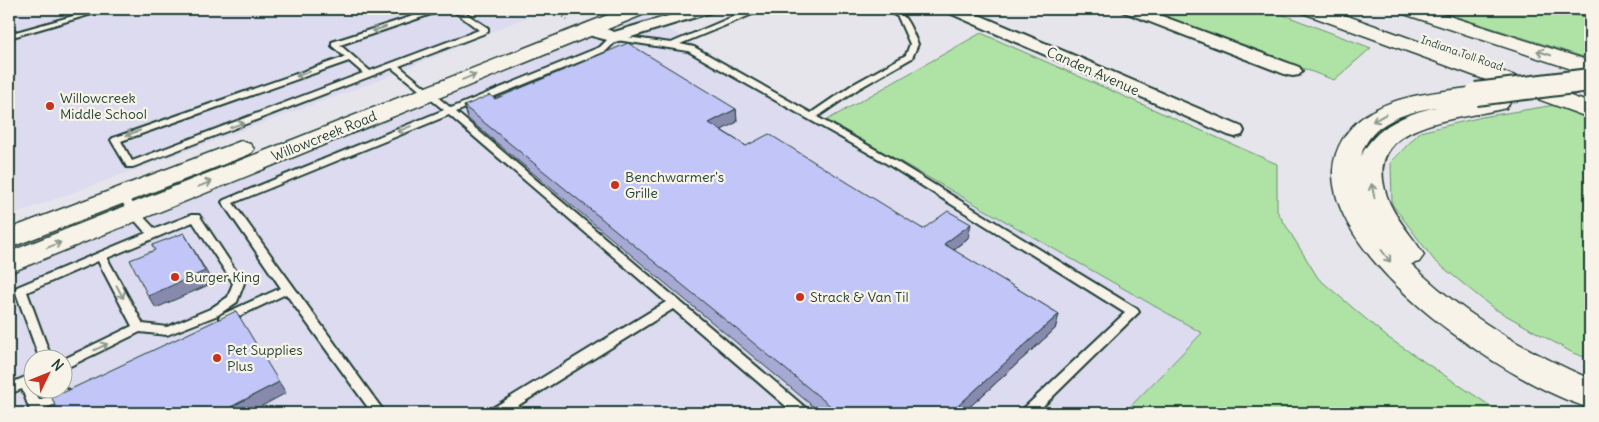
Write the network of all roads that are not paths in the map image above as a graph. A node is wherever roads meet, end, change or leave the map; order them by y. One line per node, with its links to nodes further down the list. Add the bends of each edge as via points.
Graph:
1 (105, 9): 16 (lane)
2 (442, 9): 19 (lane, one-way to 19, via 335,44)
3 (455, 9): 20 (lane, via 485,30)
4 (640, 9): 15 (main road, Willowcreek Road)
5 (707, 9): 17 (street)
6 (758, 9): 18 (lane)
7 (889, 9): 31 (lane, via 901,16 914,44 909,56)
8 (952, 9): 32 (street, Canden Avenue)
9 (1129, 9): 22 (street)
10 (1310, 9): 30 (main road)
11 (1334, 9): 27 (main road, Indiana Toll Road)
12 (1408, 9): 21 (main road, Indiana Toll Road, one-way to 12)
13 (1575, 9): 14 (main road)
14 (1590, 10)
15 (581, 16): 17 (street, via 598,33); 25 (main road, Willowcreek Road)
16 (9, 36)
17 (615, 37): 18 (lane); 29 (lane, via 602,49)
18 (672, 45): 31 (lane, via 691,50)
19 (349, 58): 23 (lane); 23 (lane, one-way to 23, via 116,140 130,165)
20 (393, 65): 23 (lane); 25 (lane)
21 (1590, 68)
22 (1293, 71)
23 (370, 75)
24 (1590, 80): 28 (main road, bridge)
25 (421, 88): 29 (lane); 33 (main road, Willowcreek Road)
26 (1590, 91): 28 (main road)
27 (1590, 97)
28 (1487, 98): 44 (main road, one-way to 28, via 1507,333 1454,296 1413,261 1389,230 1374,196 1369,170 1377,150 1391,134 1430,115); 47 (main road, one-way to 47, via 1416,103 1371,122 1353,140 1344,161 1348,192 1365,228 1394,267 1438,305 1490,343)
29 (449, 110): 38 (lane, one-way to 38, via 227,202); 39 (lane)
30 (1590, 111)
31 (811, 117): 53 (lane, via 884,158 1132,312)
32 (1235, 131)
33 (128, 204): 34 (lane); 35 (main road, Willowcreek Road); 37 (main road, Willowcreek Road, one-way to 33)
34 (154, 234): 36 (lane); 40 (lane, via 194,217 239,284 233,299 214,312 167,331)
35 (9, 239)
36 (101, 256): 40 (lane, one-way to 40); 42 (lane, via 21,290)
37 (9, 263)
38 (288, 289): 41 (lane); 50 (lane)
39 (673, 303): 51 (lane); 52 (lane)
40 (139, 328): 43 (lane, one-way to 40)
41 (180, 340)
42 (42, 350)
43 (72, 360)
44 (1590, 375)
45 (22, 383): 46 (lane)
46 (9, 389)
47 (1590, 394)
48 (55, 400): 49 (lane)
49 (36, 410)
50 (379, 413)
51 (496, 413)
52 (802, 413)
53 (1028, 413)

